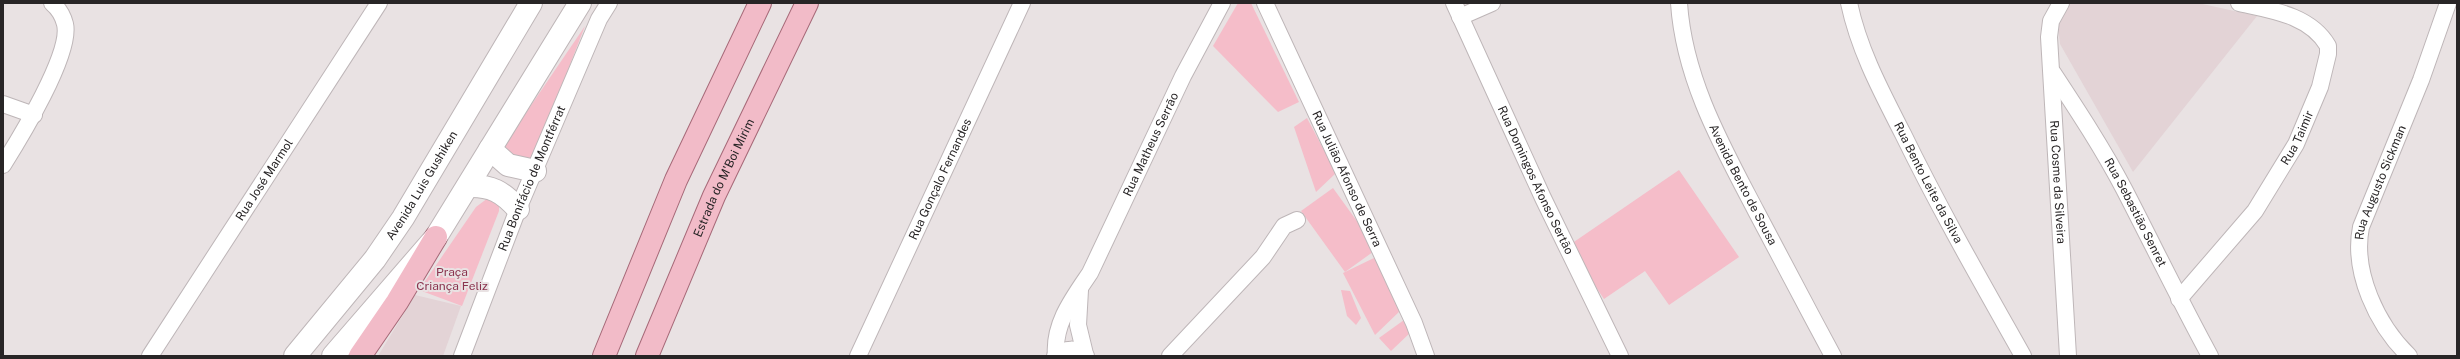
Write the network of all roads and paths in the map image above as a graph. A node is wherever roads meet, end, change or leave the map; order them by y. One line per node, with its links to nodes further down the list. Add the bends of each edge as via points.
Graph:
1 (52, 3): 20 (street, via 65,24 64,46)
2 (379, 3): 31 (street, Rua José Marmol)
3 (531, 3): 32 (main road, Avenida Luis Gushiken, via 403,218 375,259)
4 (580, 3): 21 (main road)
5 (609, 3): 23 (street, Rua Bonifácio de Montférrat, via 599,19)
6 (760, 3): 36 (main road, via 670,194)
7 (808, 3): 37 (main road, Estrada do M'Boi Mirim, via 714,196)
8 (1022, 3): 38 (street, Rua Gonçalo Fernandes)
9 (1222, 3): 28 (street, Rua Matheus Serrão, via 1183,76 1090,273)
10 (1265, 3): 41 (street, Rua Julião Afonso de Serra, via 1414,323)
11 (1492, 3): 17 (street)
12 (1680, 3): 43 (street, Avenida Bento de Sousa, via 1687,55 1695,84 1730,160)
13 (1849, 3): 44 (street, Rua Bento Leite da Silva, via 1854,28 1866,59 1940,210)
14 (2239, 3): 29 (street, Rua Taimir, via 2297,18 2315,28 2328,46 2327,60 2310,113 2276,178 2255,211)
15 (2448, 3): 47 (street, Rua Augusto Sickman, via 2421,80 2361,227 2357,244 2359,262 2381,322)
16 (2059, 6): 18 (street, Rua Cosme da Silveira, via 2051,21 2049,37)
17 (1457, 10): 42 (street, Rua Domingos Afonso Sertão, via 1543,198)
18 (2053, 73): 29 (street, Rua Sebastião Senret, via 2086,123 2123,188); 45 (street, Rua Cosme da Silveira)
19 (3, 104): 20 (street)
20 (34, 115): 22 (street)
21 (490, 149): 23 (main road, via 508,165); 24 (main road)
22 (3, 165)
23 (535, 171): 25 (street, Rua Bonifácio de Montférrat)
24 (468, 186): 25 (main road, via 494,189 505,195); 27 (main road)
25 (518, 209): 35 (street, Rua Bonifácio de Montférrat)
26 (1297, 220): 40 (street, via 1284,226 1263,257)
27 (436, 237): 33 (main road); 34 (main road, via 397,302)
28 (1081, 286): 30 (street, Rua Matheus Serrão, via 1078,325); 39 (street, Rua Matheus Serrão, via 1072,296 1058,330)
29 (2179, 299): 46 (street, Rua Sebastião Senret)
30 (1086, 355): 39 (street, via 1070,349)
31 (150, 356)
32 (295, 356)
33 (333, 356)
34 (360, 356)
35 (462, 356)
36 (604, 356)
37 (647, 356)
38 (858, 356)
39 (1055, 356)
40 (1170, 356)
41 (1426, 356)
42 (1620, 356)
43 (1833, 356)
44 (2023, 356)
45 (2068, 356)
46 (2210, 356)
47 (2408, 356)

